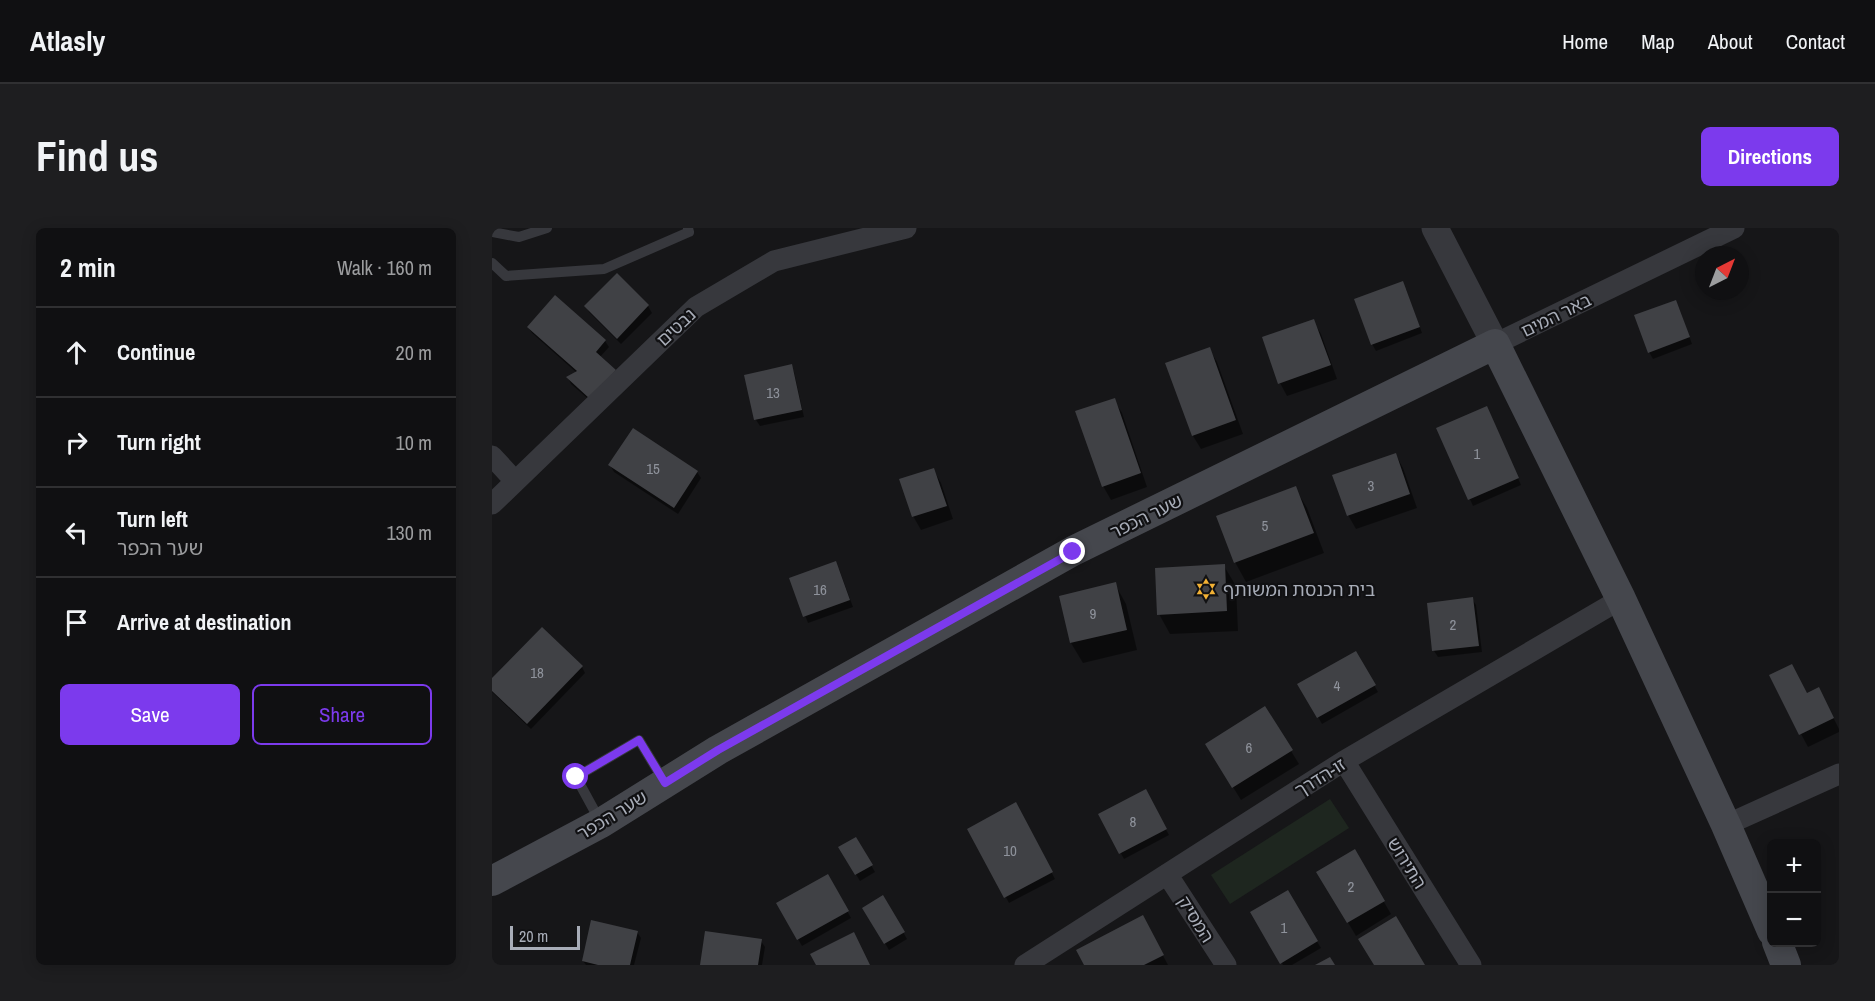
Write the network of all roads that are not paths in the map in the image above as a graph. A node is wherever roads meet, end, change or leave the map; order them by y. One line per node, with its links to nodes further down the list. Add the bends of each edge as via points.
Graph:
1 (547, 228): 6 (lane, via 519,237)
2 (688, 228): 7 (lane, via 689,232 604,269 506,276)
3 (906, 228): 10 (street, נבטים, via 774,261 696,307)
4 (1435, 228): 8 (street)
5 (1734, 228): 8 (street, באר המים)
6 (492, 232)
7 (492, 263)
8 (1495, 344): 12 (main road); 15 (main road, שער הכפר, via 1073,552)
9 (492, 456): 10 (street)
10 (515, 481): 11 (street, נבטים)
11 (492, 504)
12 (1622, 599): 13 (street, זו-הדרך); 17 (main road)
13 (1344, 761): 18 (street, זו-הדרך); 24 (street, התירוש)
14 (1839, 774): 17 (street)
15 (665, 783): 16 (main road, שער הכפר); 16 (lane, via 639,740 576,777)
16 (601, 823): 19 (main road, שער הכפר)
17 (1726, 825): 20 (main road)
18 (1167, 874): 22 (street, זו-הדרך); 23 (street, המסיק)
19 (492, 881)
20 (1767, 919)
21 (1779, 947): 25 (main road)
22 (1025, 965)
23 (1226, 965)
24 (1471, 965)
25 (1786, 965)

